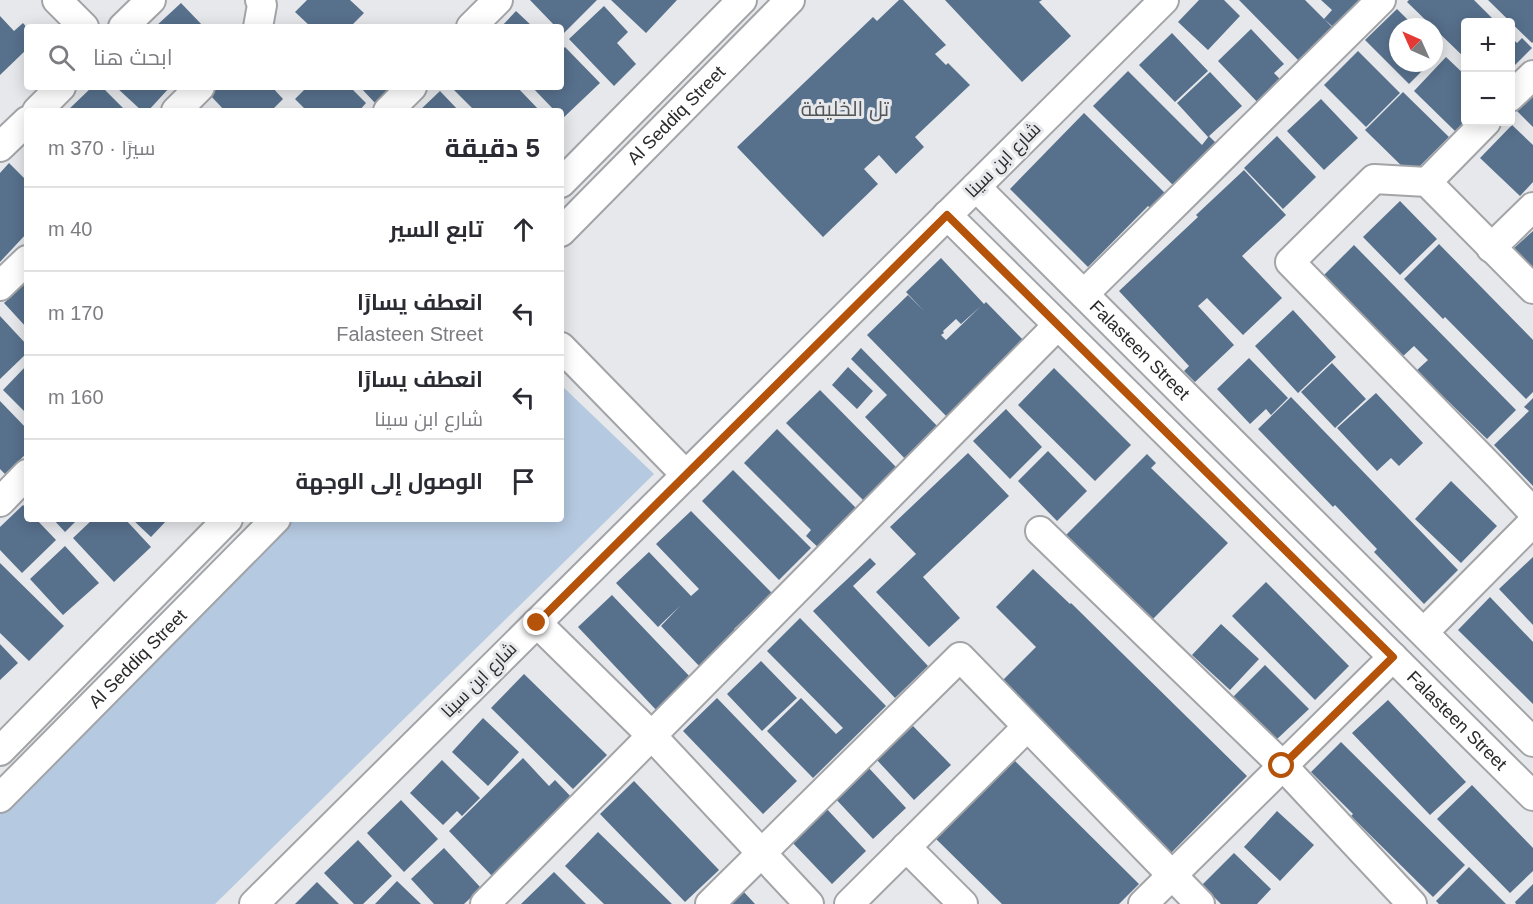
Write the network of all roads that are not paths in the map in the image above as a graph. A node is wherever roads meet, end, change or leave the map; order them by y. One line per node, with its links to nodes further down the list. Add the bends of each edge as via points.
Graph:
1 (57, 0): 9 (street)
2 (151, 0): 10 (street)
3 (260, 0): 11 (street)
4 (498, 0): 12 (street)
5 (790, 0): 29 (street, Al Seddiq Street)
6 (1164, 0): 26 (street, شارع ابن سينا)
7 (1381, 0): 34 (street)
8 (732, 4): 24 (street, Al Seddiq Street)
9 (81, 24)
10 (126, 24)
11 (259, 24)
12 (474, 24)
13 (1533, 75): 17 (street)
14 (58, 90): 18 (street)
15 (197, 90): 19 (street)
16 (409, 90): 20 (street)
17 (1515, 92)
18 (41, 108)
19 (179, 108)
20 (391, 108)
21 (24, 125): 23 (street)
22 (1482, 126): 25 (street)
23 (0, 147)
24 (564, 180)
25 (1427, 182): 30 (street); 40 (street, via 1374,179 1290,262)
26 (976, 187): 28 (street, شارع ابن سينا); 34 (street, Falasteen Street)
27 (1533, 207): 30 (street)
28 (947, 215): 35 (street, Falasteen Street); 37 (street, شارع ابن سينا)
29 (564, 229)
30 (1491, 248): 33 (street)
31 (24, 263): 32 (street)
32 (0, 286)
33 (1533, 289)
34 (1084, 294): 46 (street, Falasteen Street)
35 (1058, 325): 47 (street, Falasteen Street); 49 (street)
36 (564, 350): 37 (street)
37 (686, 475): 45 (street, شارع ابن سينا)
38 (24, 477): 39 (street)
39 (0, 502)
40 (1533, 512)
41 (225, 522): 51 (street, Al Seddiq Street)
42 (273, 522): 54 (street, Al Seddiq Street)
43 (1533, 522): 46 (street)
44 (1040, 531): 52 (street)
45 (537, 623): 49 (street); 58 (street, شارع ابن سينا)
46 (1424, 632): 50 (street, Falasteen Street)
47 (1393, 657): 52 (street); 53 (street, Falasteen Street)
48 (1027, 727): 55 (street); 56 (street, via 960,657); 57 (street)
49 (652, 736): 56 (street); 59 (street)
50 (1533, 742)
51 (0, 751)
52 (1282, 766): 57 (street); 66 (street)
53 (1533, 796)
54 (0, 798)
55 (906, 847): 62 (street); 63 (street)
56 (762, 852): 60 (street); 61 (street)
57 (1172, 875): 64 (street); 65 (street)
58 (254, 904)
59 (485, 904)
60 (710, 904)
61 (808, 904)
62 (849, 904)
63 (963, 904)
64 (1143, 904)
65 (1200, 904)
66 (1412, 904)

